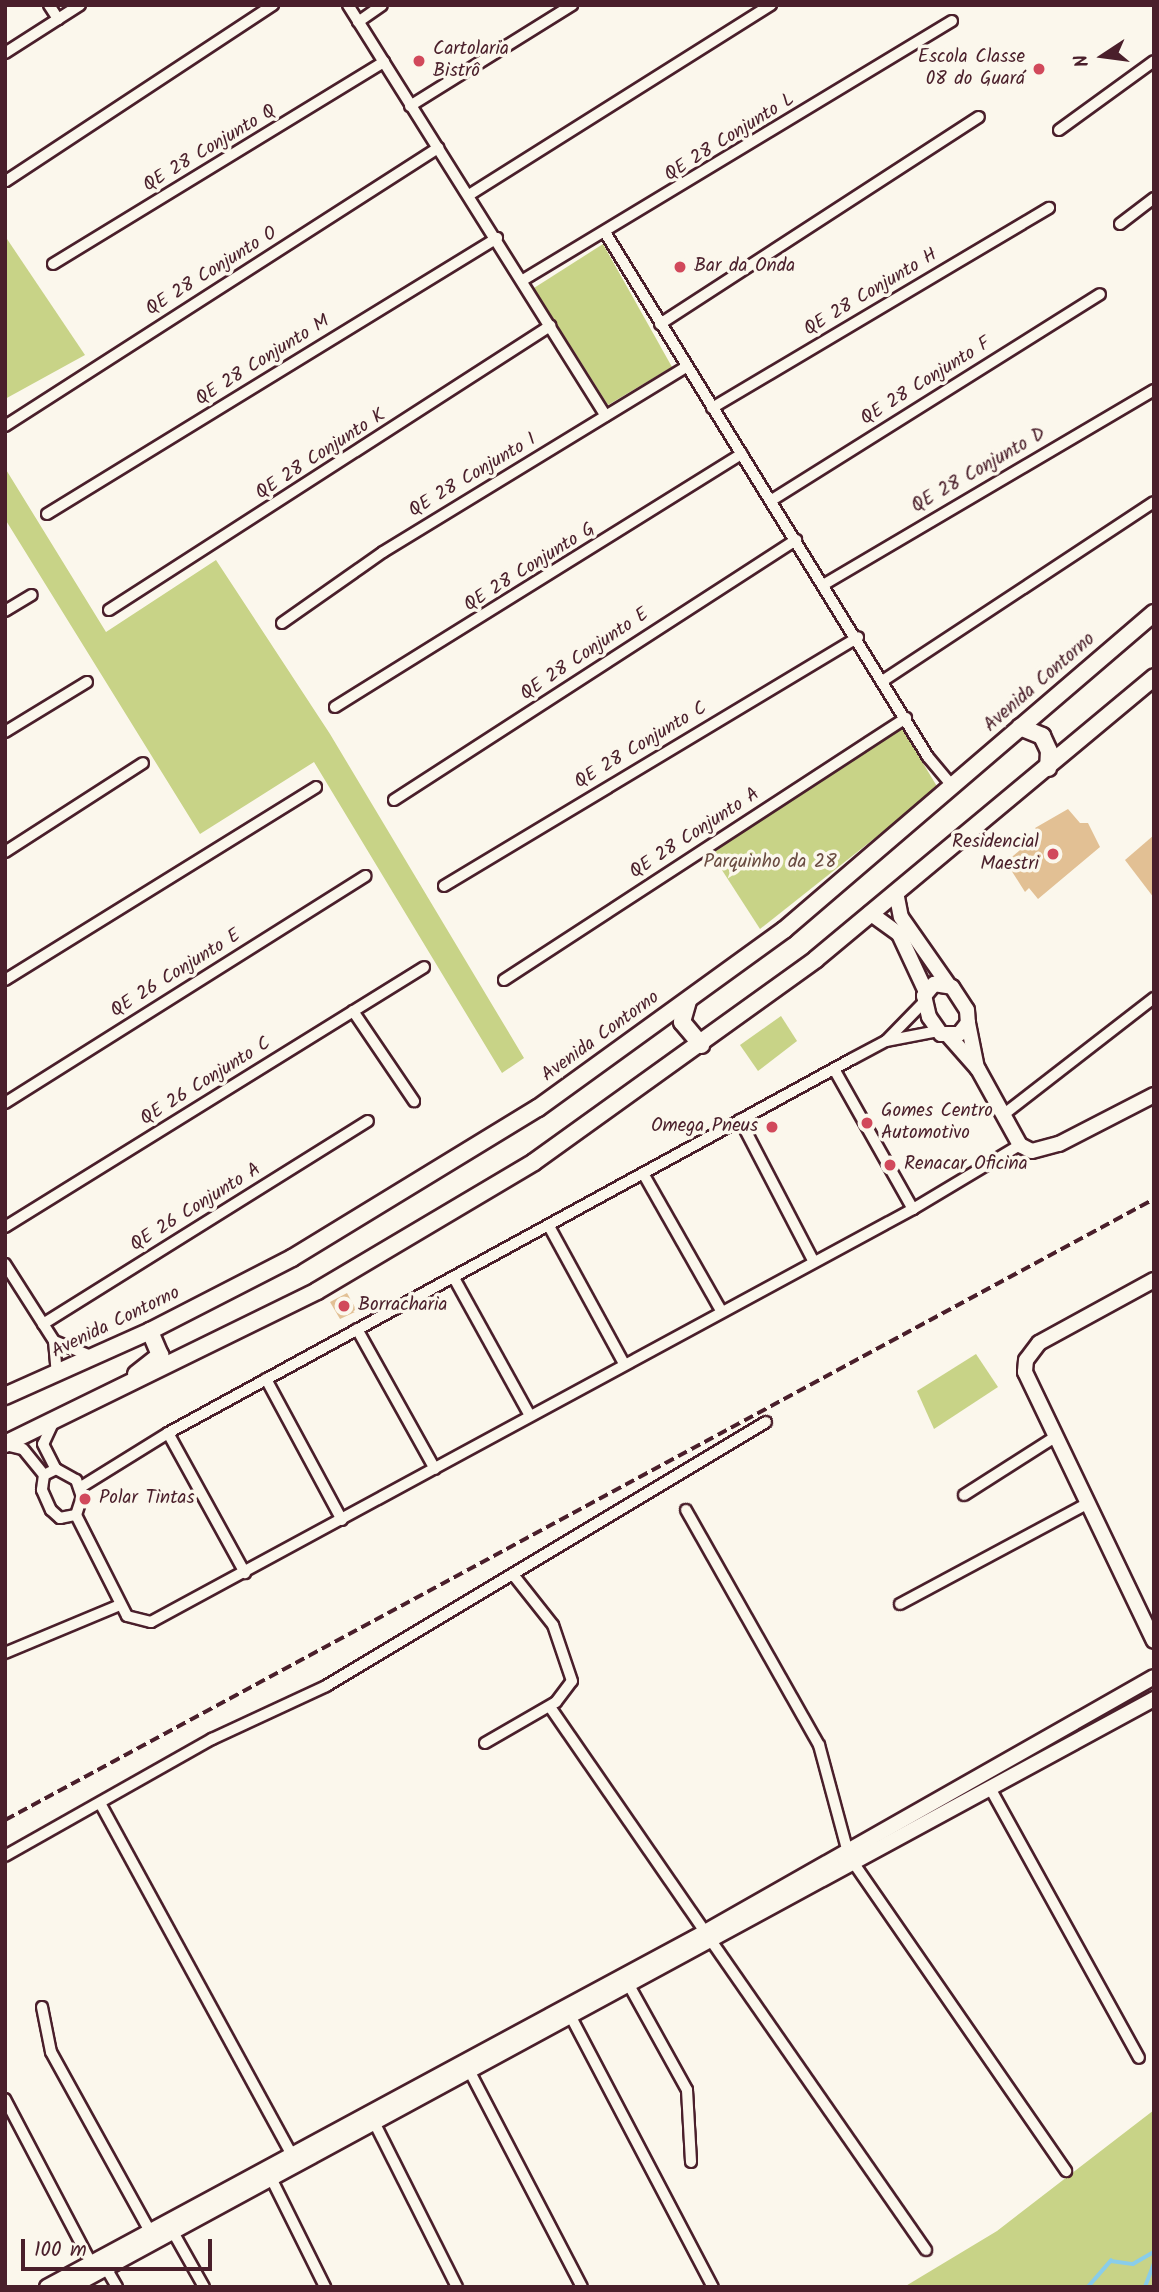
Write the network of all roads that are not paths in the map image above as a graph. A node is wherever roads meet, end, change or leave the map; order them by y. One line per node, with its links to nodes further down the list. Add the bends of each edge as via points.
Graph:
1 (49, 5): 8 (street)
2 (80, 5): 8 (street)
3 (273, 5): 18 (street)
4 (348, 5): 10 (street)
5 (382, 5): 10 (street)
6 (572, 5): 14 (street)
7 (771, 5): 19 (street)
8 (58, 19): 11 (street)
9 (952, 21): 23 (street, QE 28 Conjunto L)
10 (358, 22): 13 (street)
11 (5, 52)
12 (1154, 61): 16 (street)
13 (384, 62): 14 (street); 25 (street, QE 28 Conjunto Q)
14 (410, 106): 17 (street)
15 (979, 117): 28 (street)
16 (1059, 130)
17 (438, 148): 19 (street); 34 (street, QE 28 Conjunto O)
18 (6, 181)
19 (469, 195): 24 (street)
20 (1154, 198): 22 (street)
21 (1049, 208): 32 (street, QE 28 Conjunto H)
22 (1120, 224)
23 (606, 234): 26 (street, QE 28 Conjunto L); 28 (street)
24 (498, 238): 26 (street); 38 (street, QE 28 Conjunto M)
25 (53, 264)
26 (523, 280): 29 (street)
27 (1100, 294): 36 (street, QE 28 Conjunto F)
28 (660, 324): 30 (street)
29 (550, 326): 33 (street); 42 (street, QE 28 Conjunto K)
30 (686, 367): 32 (street); 33 (street, QE 28 Conjunto I)
31 (1154, 390): 40 (street, QE 28 Conjunto D)
32 (712, 408): 35 (street)
33 (606, 416): 45 (street, QE 28 Conjunto I, via 383,552)
34 (5, 426)
35 (742, 454): 36 (street); 50 (street, QE 28 Conjunto G)
36 (772, 500): 39 (street)
37 (1154, 502): 48 (street)
38 (47, 514)
39 (796, 540): 40 (street); 58 (street, QE 28 Conjunto E)
40 (823, 585): 46 (street)
41 (32, 595): 43 (street)
42 (109, 610)
43 (5, 611)
44 (1154, 613): 52 (main road, Avenida Contorno)
45 (282, 623)
46 (858, 637): 48 (street); 61 (street, QE 28 Conjunto C)
47 (1154, 677): 55 (main road)
48 (884, 680): 51 (street)
49 (87, 682): 53 (street)
50 (335, 707)
51 (906, 718): 57 (street); 66 (street, QE 28 Conjunto A)
52 (1020, 727): 55 (main road, via 1042,736 1049,751); 57 (main road, Avenida Contorno)
53 (5, 732)
54 (143, 763): 59 (street)
55 (1048, 768): 62 (main road)
56 (316, 787): 65 (street)
57 (953, 787): 70 (main road, Avenida Contorno, via 795,921)
58 (394, 800)
59 (5, 852)
60 (365, 876): 80 (street, QE 26 Conjunto E)
61 (444, 886)
62 (895, 892): 63 (main road); 67 (street, via 901,917)
63 (870, 913): 68 (street, via 899,933); 75 (main road)
64 (424, 967): 71 (street, QE 26 Conjunto C)
65 (5, 980)
66 (504, 980)
67 (948, 984): 68 (street, via 934,984); 72 (street, via 962,1000)
68 (925, 997): 73 (street); 74 (street)
69 (1154, 998): 81 (street)
70 (688, 1001): 75 (main road, via 682,1022); 98 (main road, Avenida Contorno, via 485,1143 292,1258)
71 (354, 1012): 79 (street); 87 (street, QE 26 Conjunto C)
72 (968, 1024): 73 (street); 77 (street)
73 (943, 1033): 74 (street); 77 (street)
74 (886, 1041): 76 (street)
75 (701, 1045): 104 (main road, via 534,1161 399,1246)
76 (834, 1069): 82 (street); 86 (street)
77 (978, 1069): 81 (street)
78 (1154, 1095): 84 (street, via 1045,1150)
79 (414, 1101)
80 (5, 1103)
81 (1003, 1115): 84 (street)
82 (740, 1120): 85 (street); 89 (street)
83 (368, 1121): 96 (street, QE 26 Conjunto A)
84 (1020, 1145): 86 (street)
85 (644, 1175): 88 (street); 95 (street)
86 (913, 1209): 89 (street)
87 (5, 1227)
88 (550, 1227): 91 (street); 101 (street)
89 (813, 1259): 95 (street)
90 (5, 1264): 93 (street)
91 (454, 1279): 97 (street); 106 (street)
92 (1154, 1279): 110 (street, via 1031,1351 1026,1372)
93 (16, 1281): 94 (street); 96 (street)
94 (5, 1287)
95 (720, 1309): 101 (street)
96 (43, 1324): 99 (street)
97 (357, 1329): 103 (street); 113 (street)
98 (150, 1331): 100 (main road, Avenida Contorno); 104 (main road, via 160,1355)
99 (54, 1341): 100 (street); 102 (street)
100 (93, 1357): 102 (main road, Avenida Contorno)
101 (624, 1364): 106 (street)
102 (57, 1374): 105 (main road, Avenida Contorno)
103 (266, 1379): 109 (street); 120 (street)
104 (124, 1390): 108 (main road)
105 (5, 1396)
106 (529, 1414): 113 (street)
107 (766, 1422): 122 (street)
108 (53, 1423): 111 (main road); 112 (street, via 43,1444)
109 (168, 1433): 115 (street); 121 (street)
110 (1055, 1437): 116 (street); 117 (street)
111 (5, 1445): 114 (street, via 23,1449)
112 (57, 1469): 114 (street); 115 (street, via 71,1473)
113 (435, 1469): 120 (street)
114 (44, 1475): 119 (street, via 42,1490 51,1510 60,1518)
115 (81, 1487): 119 (street)
116 (964, 1495)
117 (1088, 1503): 123 (street); 124 (street)
118 (687, 1510): 135 (street, via 824,1755)
119 (76, 1515): 125 (street)
120 (342, 1520): 121 (street)
121 (245, 1573): 125 (street, via 151,1622 139,1622)
122 (515, 1577): 131 (street, via 539,1600 568,1661 570,1686); 134 (street, via 326,1686 212,1739)
123 (1134, 1598): 126 (street); 127 (street)
124 (900, 1604)
125 (120, 1605): 128 (street)
126 (1154, 1619)
127 (1154, 1641)
128 (5, 1653)
129 (1154, 1677): 135 (street)
130 (1154, 1699): 133 (street)
131 (550, 1706): 132 (street); 138 (street)
132 (485, 1742)
133 (989, 1788): 137 (street); 142 (street)
134 (100, 1803): 136 (street); 146 (street)
135 (846, 1849): 138 (street)
136 (5, 1856)
137 (855, 1865): 138 (street); 148 (street)
138 (709, 1937): 139 (street); 152 (street)
139 (626, 1981): 141 (street); 146 (street); 147 (street, via 687,2090)
140 (42, 2007): 150 (street, via 55,2061)
141 (570, 2017): 143 (street); 161 (street)
142 (1139, 2058)
143 (470, 2072): 145 (street); 160 (street)
144 (5, 2099): 153 (street)
145 (375, 2124): 149 (street); 159 (street)
146 (292, 2155): 150 (street)
147 (691, 2162)
148 (1066, 2171)
149 (271, 2178): 151 (street); 158 (street)
150 (150, 2231): 153 (street)
151 (173, 2232): 153 (street); 157 (street)
152 (926, 2250)
153 (99, 2265): 154 (street); 155 (street); 156 (street)
154 (47, 2287)
155 (71, 2287)
156 (117, 2287)
157 (204, 2287)
158 (325, 2287)
159 (457, 2287)
160 (582, 2287)
161 (713, 2287)

